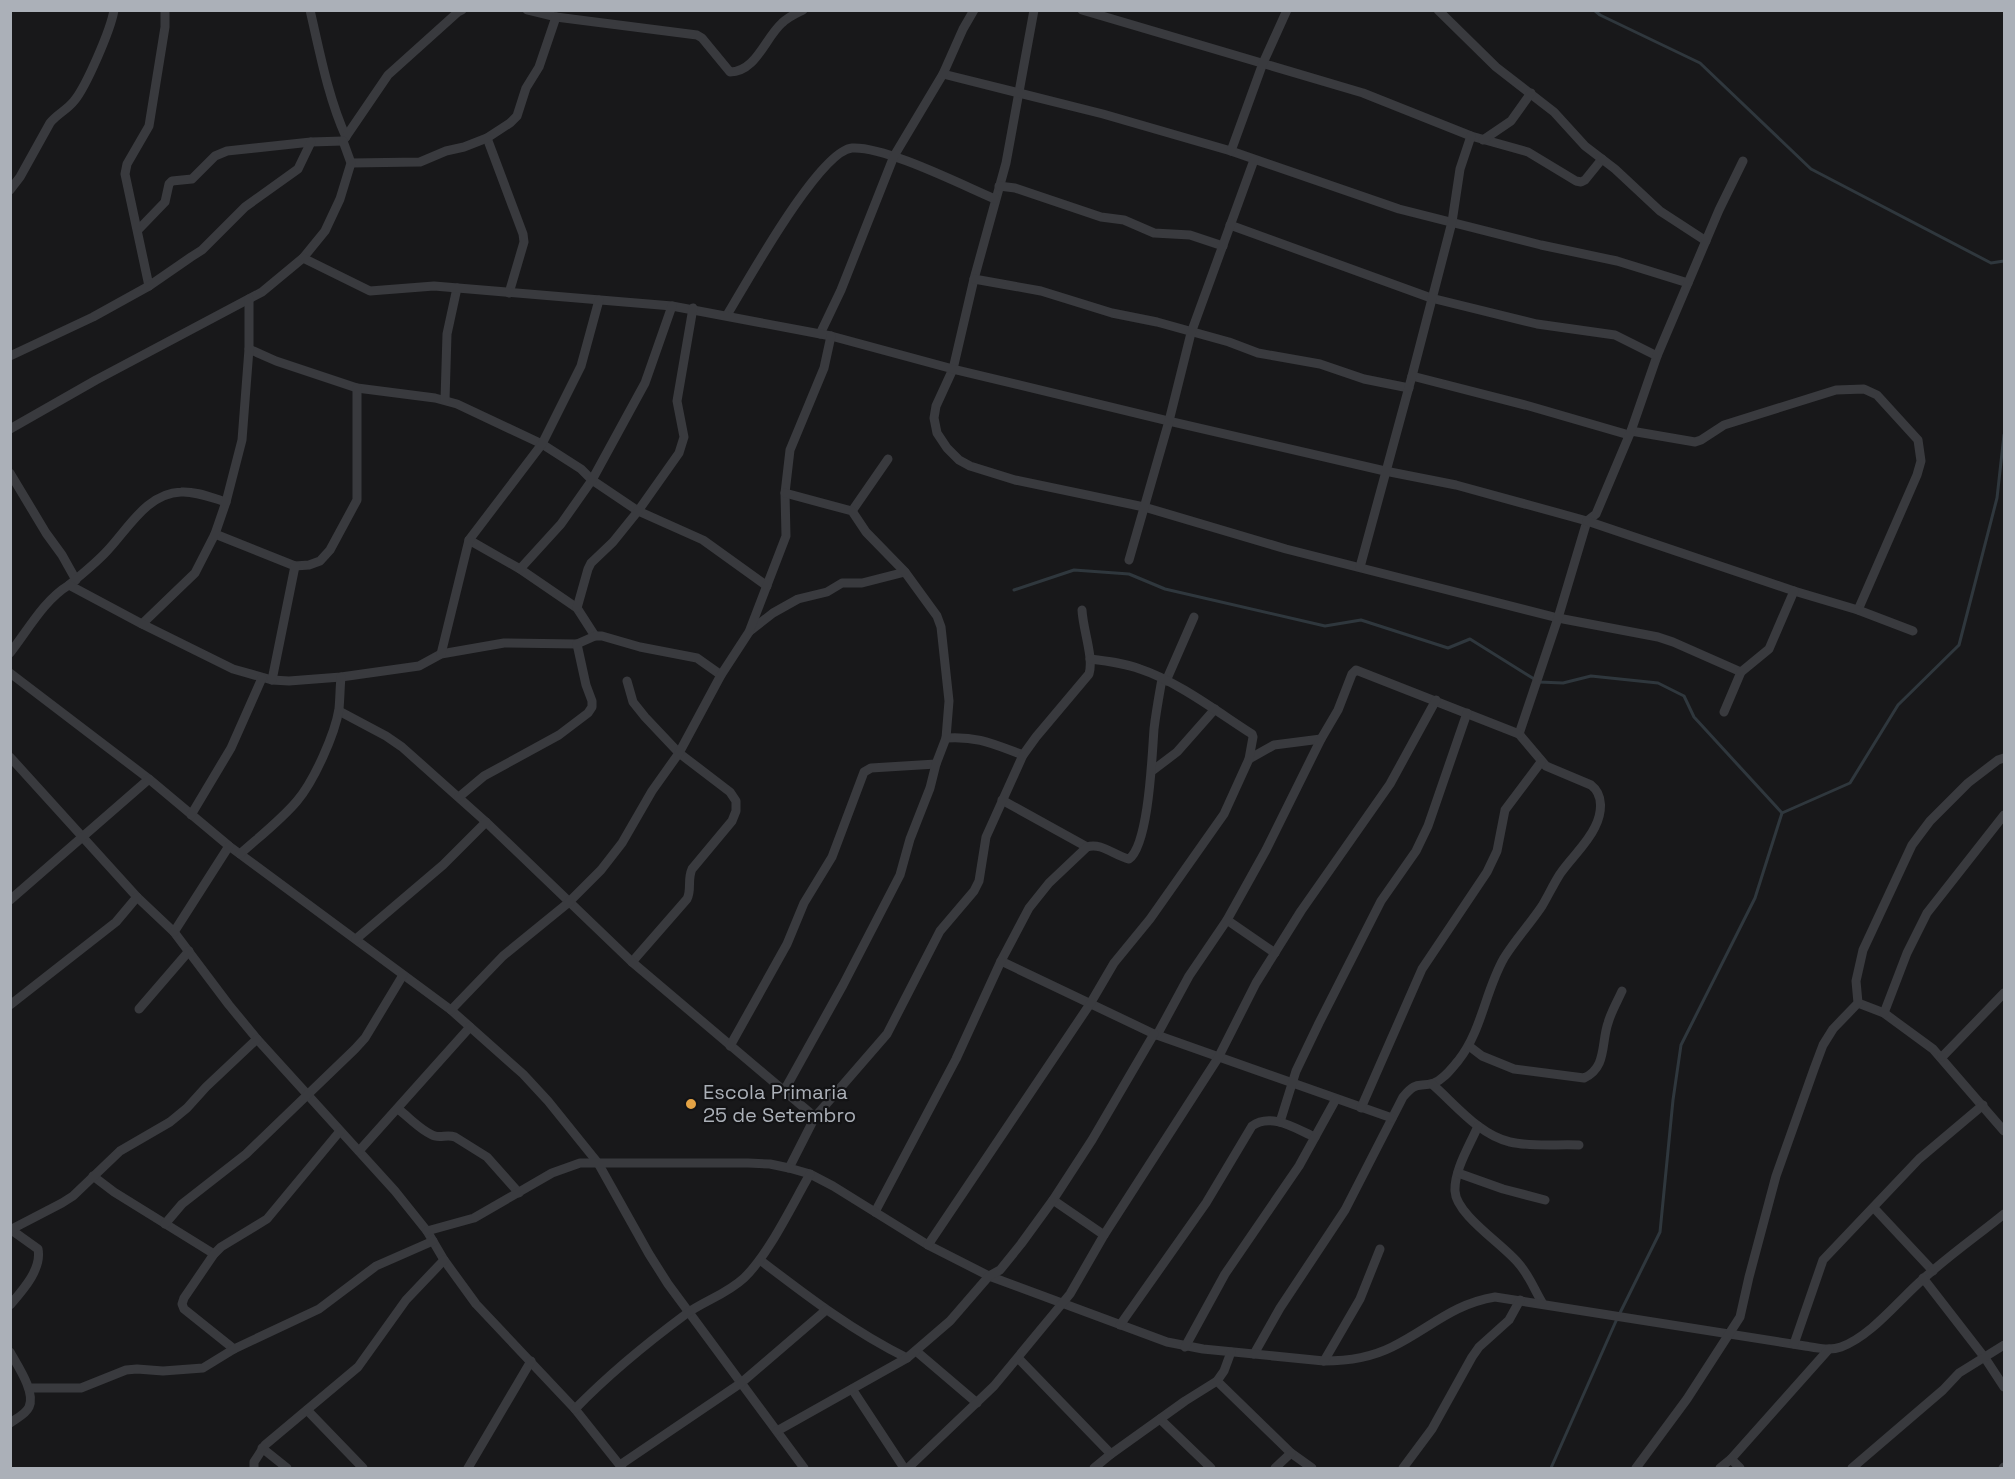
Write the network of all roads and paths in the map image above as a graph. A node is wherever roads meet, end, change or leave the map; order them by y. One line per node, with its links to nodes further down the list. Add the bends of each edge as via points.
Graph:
1 (114, 10): 31 (street, via 80,92 50,123)
2 (165, 10): 35 (street, via 149,126 125,174)
3 (310, 10): 21 (street)
4 (527, 10): 14 (street)
5 (803, 10): 12 (street)
6 (974, 10): 16 (street)
7 (1034, 10): 17 (street)
8 (1082, 10): 15 (street)
9 (1287, 10): 15 (street)
10 (1438, 10): 18 (street, via 1496,67)
11 (458, 11): 21 (street, via 388,75)
12 (787, 14): 13 (street, via 748,65 738,72 730,72 697,35)
13 (580, 16): 14 (street)
14 (556, 17): 20 (street, via 517,116)
15 (1263, 63): 19 (street, via 1363,93); 24 (street)
16 (944, 74): 17 (street); 25 (street)
17 (1020, 92): 24 (street); 30 (street)
18 (1531, 93): 22 (street, via 1511,121); 26 (street)
19 (1471, 136): 22 (street); 33 (street, via 1460,169)
20 (487, 138): 29 (street, via 420,162); 43 (street, via 523,234)
21 (345, 139): 23 (street); 29 (street)
22 (1483, 140): 26 (street, via 1528,152 1581,182)
23 (311, 142): 35 (street, via 220,153 192,179 169,183 165,202); 41 (street, via 298,169 245,207 201,250)
24 (1231, 151): 27 (street)
25 (894, 156): 32 (street); 49 (street, via 852,148 844,150 824,169 777,232); 51 (street)
26 (1602, 159): 36 (street, via 1660,211)
27 (1254, 160): 33 (street, via 1399,209); 34 (street)
28 (1743, 161): 36 (street)
29 (351, 164): 38 (street, via 326,231)
30 (999, 186): 32 (street); 37 (street, via 1101,217 1124,220 1154,233 1190,235)
31 (10, 190)
32 (995, 200): 39 (street)
33 (1452, 222): 40 (street, via 1617,261); 44 (street)
34 (1230, 225): 37 (street); 44 (street)
35 (138, 230): 41 (street)
36 (1706, 241): 40 (street)
37 (1222, 246): 50 (street)
38 (303, 258): 42 (street, via 370,291 418,286); 45 (street)
39 (974, 279): 50 (street, via 1041,291); 56 (street)
40 (1688, 283): 55 (street)
41 (149, 286): 54 (street)
42 (457, 288): 43 (street); 60 (street, via 447,334)
43 (508, 292): 46 (street)
44 (1431, 298): 55 (street, via 1537,324 1615,335); 57 (street)
45 (249, 300): 53 (street); 62 (street)
46 (599, 300): 47 (street); 64 (street, via 581,366)
47 (672, 306): 48 (street); 68 (street, via 645,383)
48 (693, 308): 49 (street); 72 (street, via 677,400 684,437 679,453)
49 (727, 315): 51 (street)
50 (1191, 333): 59 (street); 61 (street)
51 (820, 334): 52 (street)
52 (831, 336): 56 (street); 69 (street, via 824,368 790,450)
53 (249, 349): 58 (street); 70 (street, via 242,440)
54 (10, 356)
55 (1657, 356): 63 (street)
56 (953, 369): 61 (street); 71 (street, via 934,418 937,433 959,460 1015,480)
57 (1412, 376): 59 (street); 63 (street)
58 (357, 388): 60 (street); 78 (street, via 357,500 320,561)
59 (1408, 388): 66 (street)
60 (445, 400): 64 (street)
61 (1169, 421): 66 (street); 71 (street)
62 (10, 429)
63 (1630, 433): 74 (street, via 1596,514); 87 (street, via 1695,442 1724,425 1836,390 1864,389 1877,394 1918,440 1921,461)
64 (542, 444): 68 (street); 76 (street)
65 (888, 459): 73 (street)
66 (1385, 471): 74 (street, via 1456,485); 79 (street)
67 (10, 473): 82 (street, via 62,555)
68 (592, 480): 72 (street); 80 (street, via 561,524)
69 (785, 493): 73 (street); 83 (street, via 786,536)
70 (226, 502): 75 (street); 82 (street, via 181,492 158,498)
71 (1144, 507): 77 (street); 79 (street)
72 (638, 511): 83 (street, via 703,540); 85 (street, via 588,569)
73 (852, 511): 81 (street)
74 (1587, 521): 84 (street); 89 (street)
75 (215, 534): 78 (street); 90 (street, via 195,573)
76 (469, 540): 80 (street); 96 (street)
77 (1129, 560)
78 (295, 566): 102 (street)
79 (1360, 567): 89 (street)
80 (520, 569): 85 (street)
81 (904, 572): 92 (street, via 862,583 842,583 827,592 798,599); 111 (street, via 941,627 949,701)
82 (72, 582): 90 (street); 95 (street, via 49,601)
83 (767, 586): 92 (street)
84 (1794, 591): 87 (street); 98 (street, via 1769,649)
85 (577, 608): 93 (street)
86 (1082, 610): 97 (street)
87 (1858, 610): 91 (street)
88 (1194, 617): 103 (street)
89 (1558, 618): 98 (street, via 1658,637); 110 (street)
90 (142, 624): 102 (street, via 233,669)
91 (1913, 631)
92 (749, 632): 100 (street)
93 (595, 636): 94 (street); 100 (street, via 698,658)
94 (577, 644): 96 (street, via 504,643); 122 (street, via 592,701 588,713 559,735 484,776)
95 (10, 653)
96 (441, 654): 101 (street, via 419,666)
97 (1090, 659): 103 (street, via 1129,665); 114 (street, via 1089,674)
98 (1741, 672): 109 (street)
99 (10, 673): 121 (street)
100 (721, 675): 113 (street)
101 (341, 676): 102 (street); 107 (street)
102 (267, 679): 124 (street)
103 (1164, 680): 106 (street); 120 (street, via 1154,729)
104 (627, 681): 113 (street, via 633,702)
105 (1436, 700): 108 (street); 112 (street, via 1356,670); 138 (street, via 1390,784)
106 (1215, 709): 117 (street, via 1252,734); 120 (street, via 1170,759)
107 (339, 711): 122 (street, via 386,736); 130 (street, via 324,755 300,798)
108 (1467, 712): 110 (street); 157 (street, via 1428,826 1381,901 1296,1071)
109 (1724, 712)
110 (1519, 734): 118 (street)
111 (946, 738): 114 (street, via 978,739); 119 (street)
112 (1321, 739): 117 (street, via 1274,746); 134 (street)
113 (679, 753): 133 (street, via 622,843); 140 (street, via 730,792 736,801 736,811 692,870 687,898)
114 (1023, 755): 123 (street)
115 (10, 757): 127 (street)
116 (2004, 758): 145 (street, via 1968,783 1912,845 1863,950 1856,981)
117 (1249, 759): 144 (street, via 1216,826 1150,920 1114,963)
118 (1541, 762): 154 (street, via 1596,789 1600,795 1599,815 1589,837 1497,970); 163 (street, via 1505,810 1497,851 1425,964)
119 (936, 764): 153 (street, via 871,768 864,772 832,857); 159 (street, via 900,875)
120 (1152, 771): 129 (street, via 1133,856 1121,858 1097,846)
121 (149, 779): 124 (street); 127 (street)
122 (459, 797): 126 (street)
123 (1002, 800): 129 (street); 165 (street, via 986,837 980,881 940,931 888,1034)
124 (191, 815): 128 (street)
125 (2004, 815): 149 (street, via 1927,913)
126 (486, 822): 133 (street); 136 (street, via 443,865)
127 (84, 837): 131 (street); 132 (street)
128 (229, 846): 130 (street); 135 (street)
129 (1087, 847): 139 (street, via 1038,896)
130 (240, 854): 136 (street)
131 (137, 897): 135 (street); 146 (street, via 116,922)
132 (10, 900)
133 (568, 903): 140 (street); 148 (street, via 503,956)
134 (1227, 920): 138 (street); 151 (street)
135 (174, 932): 137 (street)
136 (356, 939): 141 (street)
137 (189, 951): 147 (street); 152 (street)
138 (1275, 953): 156 (street)
139 (1001, 961): 144 (street); 183 (street, via 956,1059)
140 (632, 962): 153 (street)
141 (403, 975): 148 (street); 160 (street, via 365,1038)
142 (1622, 992): 154 (street, via 1609,1020 1599,1065 1584,1078 1514,1069)
143 (2004, 993): 155 (street)
144 (1090, 1004): 151 (street); 190 (street)
145 (1858, 1004): 149 (street); 205 (street, via 1833,1029 1820,1053 1776,1176 1740,1317)
146 (10, 1005)
147 (139, 1009)
148 (451, 1010): 150 (street)
149 (1884, 1013): 155 (street)
150 (470, 1028): 164 (street); 174 (street, via 523,1074)
151 (1155, 1035): 156 (street); 180 (street)
152 (257, 1038): 160 (street); 178 (street, via 187,1108 120,1151)
153 (730, 1046): 159 (street)
154 (1469, 1046): 158 (street)
155 (1942, 1057): 162 (street)
156 (1218, 1058): 157 (street); 188 (street)
157 (1294, 1083): 161 (street); 167 (street)
158 (1432, 1084): 166 (street, via 1409,1089); 169 (street)
159 (784, 1091): 165 (street)
160 (308, 1094): 170 (street); 185 (street, via 246,1154 182,1204)
161 (1336, 1099): 163 (street); 171 (street)
162 (1983, 1105): 168 (street); 182 (street, via 1919,1159)
163 (1361, 1108): 166 (street)
164 (398, 1109): 173 (street); 179 (street, via 431,1134 455,1137 487,1157)
165 (815, 1117): 175 (street)
166 (1392, 1118): 214 (street, via 1345,1210)
167 (1280, 1122): 171 (street); 204 (street, via 1260,1120 1252,1126 1206,1203)
168 (2003, 1125)
169 (1478, 1126): 172 (street, via 1509,1142); 176 (street)
170 (340, 1131): 173 (street); 192 (street, via 267,1219)
171 (1315, 1137): 208 (street, via 1225,1274)
172 (1579, 1145)
173 (359, 1152): 187 (street)
174 (597, 1163): 175 (street, via 748,1163); 179 (street, via 580,1162 566,1167); 203 (street)
175 (789, 1168): 177 (street)
176 (1458, 1173): 181 (street); 200 (street, via 1458,1202 1521,1265)
177 (810, 1174): 183 (street); 194 (street)
178 (93, 1176): 185 (street); 186 (street, via 73,1196)
179 (519, 1193): 187 (street, via 474,1218)
180 (1053, 1200): 188 (street); 196 (street, via 1000,1270)
181 (1545, 1200)
182 (1874, 1208): 195 (street); 206 (street, via 1822,1260)
183 (875, 1212): 190 (street)
184 (2004, 1214): 195 (street)
185 (165, 1224): 192 (street)
186 (11, 1229): 201 (street, via 39,1252 34,1271)
187 (427, 1231): 189 (street)
188 (1104, 1235): 199 (street)
189 (432, 1240): 193 (street); 210 (street, via 366,1271 319,1309)
190 (928, 1245): 196 (street)
191 (1380, 1249): 219 (street, via 1360,1299)
192 (214, 1254): 210 (street, via 182,1304)
193 (444, 1260): 218 (street, via 476,1304); 227 (street, via 406,1300 358,1367)
194 (760, 1260): 202 (street); 203 (street, via 731,1288)
195 (1933, 1271): 197 (street)
196 (989, 1276): 199 (street); 211 (street, via 950,1322)
197 (1923, 1278): 209 (street, via 1869,1330 1852,1342); 217 (street)
198 (1520, 1300): 200 (street); 219 (street, via 1478,1300 1446,1313 1375,1354); 249 (street, via 1509,1320 1479,1347 1432,1429)
199 (1061, 1304): 204 (street); 216 (street)
200 (1543, 1304): 205 (street)
201 (10, 1305)
202 (826, 1310): 215 (street); 221 (street)
203 (688, 1313): 221 (street); 226 (street, via 611,1373)
204 (1120, 1325): 208 (street)
205 (1729, 1334): 206 (street); 250 (street, via 1688,1399)
206 (1794, 1344): 209 (street)
207 (2004, 1345): 217 (street)
208 (1185, 1347): 213 (street)
209 (1829, 1349): 234 (street)
210 (234, 1350): 223 (street, via 203,1368 137,1368 81,1388)
211 (916, 1351): 215 (street); 225 (street)
212 (10, 1352): 223 (street)
213 (1231, 1352): 214 (street); 220 (street)
214 (1254, 1354): 219 (street)
215 (908, 1358): 224 (street)
216 (1018, 1358): 225 (street); 233 (street)
217 (1985, 1358): 222 (street); 236 (street, via 1959,1373)
218 (531, 1361): 226 (street); 241 (street)
219 (1324, 1361)
220 (1216, 1381): 228 (street); 232 (street)
221 (741, 1383): 230 (street); 237 (street)
222 (2004, 1387)
223 (29, 1388): 229 (street, via 29,1408)
224 (852, 1389): 230 (street); 243 (street)
225 (977, 1403): 243 (street)
226 (575, 1409): 237 (street)
227 (307, 1410): 231 (street); 240 (street)
228 (1160, 1419): 233 (street); 246 (street)
229 (10, 1423)
230 (777, 1431): 242 (street)
231 (262, 1448): 238 (street); 239 (street)
232 (1291, 1453): 247 (street); 248 (street)
233 (1111, 1454): 235 (street)
234 (1731, 1459): 251 (street); 252 (street)
235 (1102, 1461): 244 (street); 245 (street)
236 (1864, 1465): 253 (street)
237 (621, 1467)
238 (254, 1468)
239 (287, 1468)
240 (363, 1468)
241 (468, 1468)
242 (804, 1468)
243 (905, 1468)
244 (1094, 1468)
245 (1110, 1468)
246 (1211, 1468)
247 (1275, 1468)
248 (1312, 1468)
249 (1402, 1468)
250 (1636, 1468)
251 (1720, 1468)
252 (1740, 1468)
253 (1852, 1468)

